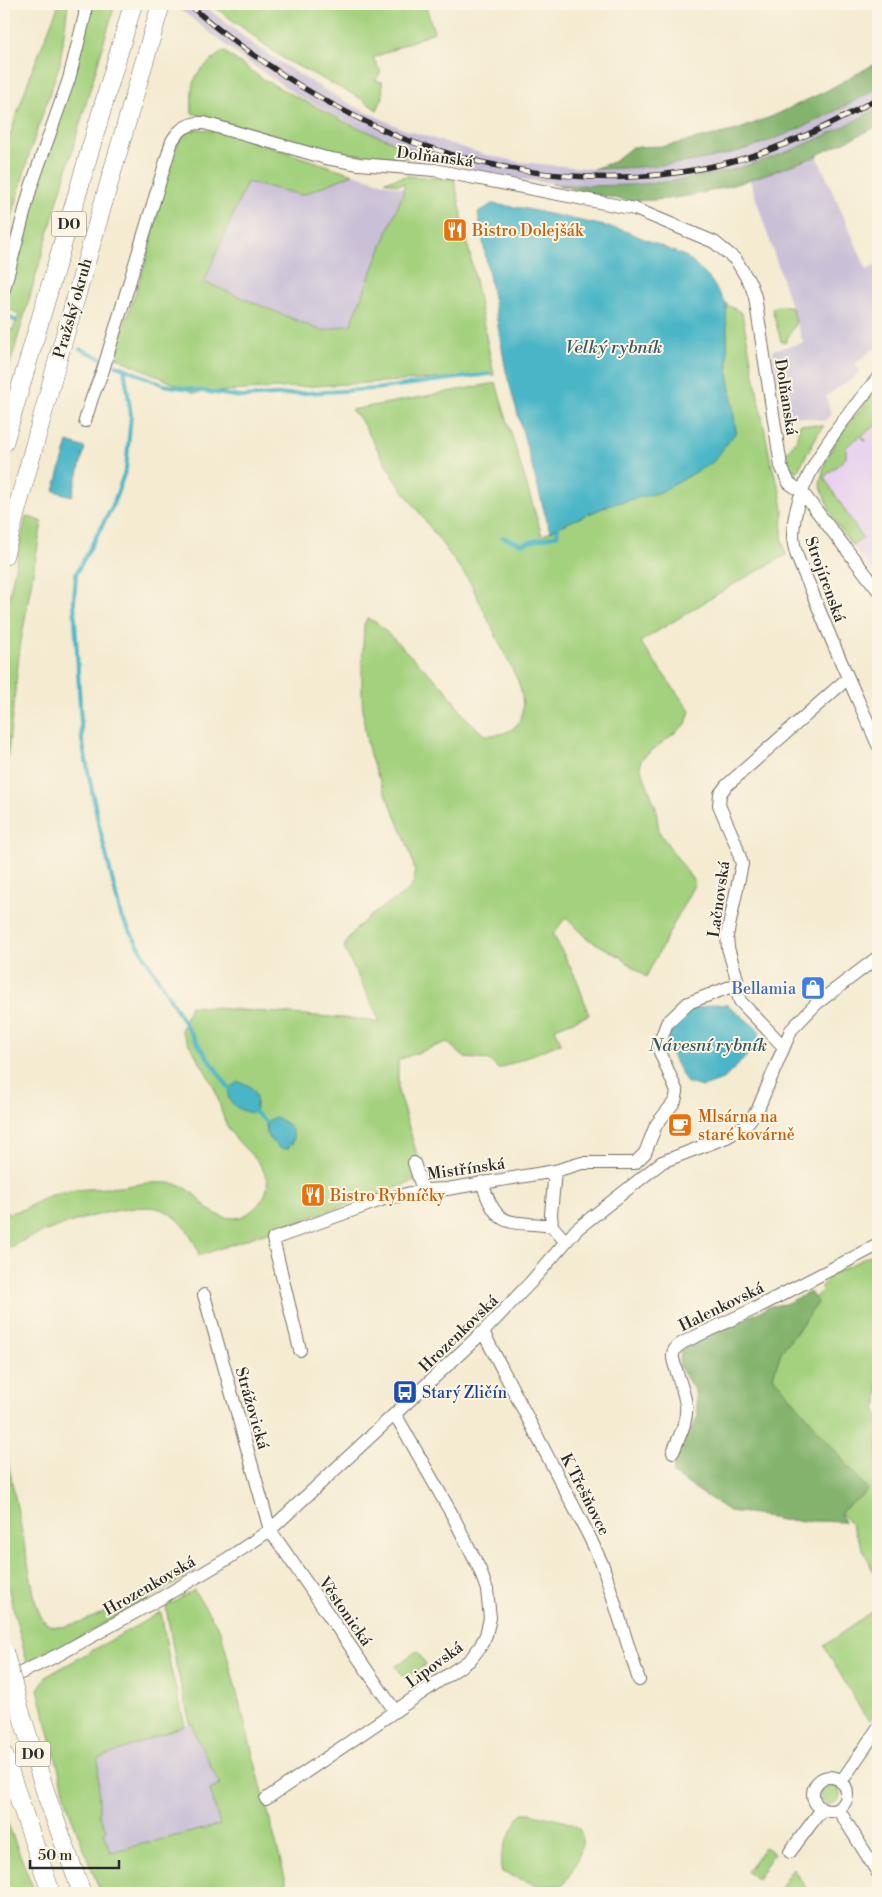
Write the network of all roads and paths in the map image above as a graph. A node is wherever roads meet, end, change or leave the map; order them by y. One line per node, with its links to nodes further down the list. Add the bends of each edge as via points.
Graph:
1 (84, 4): 4 (street, via 85,15 69,78 31,187)
2 (132, 4): 7 (highway, Pražský okruh / D0)
3 (161, 4): 9 (highway, Pražský okruh / D0)
4 (4, 289)
5 (878, 378): 8 (street, Strojírenská, via 830,438)
6 (85, 421): 8 (street, Dolňanská, via 172,141 186,126 204,123 326,158 434,170 635,209 714,242 736,260 751,285 781,466 789,483)
7 (4, 443)
8 (802, 492): 10 (street, Dolňanská); 11 (street, Strojírenská, via 793,536 795,549)
9 (4, 556)
10 (878, 590)
11 (848, 678): 12 (street, Strojírenská); 14 (street, Lačnovská, via 720,794 719,808 736,842 742,864 727,936 737,979)
12 (878, 745)
13 (878, 956): 15 (street, Hrozenkovská, via 816,1004 791,1030)
14 (735, 985): 15 (street, Lačnovská, via 740,1001); 17 (street, via 688,1003 667,1023 660,1052 677,1092 675,1101 656,1125 645,1153)
15 (783, 1046): 19 (street, Hrozenkovská, via 758,1110 745,1126 727,1137 662,1162)
16 (414, 1163): 21 (street)
17 (635, 1163): 18 (street, Mistřínská, via 582,1163); 19 (street)
18 (555, 1171): 20 (street, Mistřínská); 22 (street)
19 (644, 1176): 23 (street, Hrozenkovská)
20 (482, 1182): 21 (street, Mistřínská); 22 (street, via 493,1211 509,1222)
21 (423, 1190): 27 (street, Mistřínská, via 381,1200 273,1239)
22 (552, 1226): 23 (street)
23 (566, 1241): 26 (street, Hrozenkovská)
24 (878, 1245): 29 (street, Halenkovská, via 676,1348 673,1358 686,1410)
25 (204, 1295): 30 (street, Strážovická)
26 (483, 1332): 28 (street, Hrozenkovská); 32 (street, K Třešňovce, via 603,1566)
27 (300, 1350)
28 (395, 1414): 30 (street, Hrozenkovská); 34 (street, Lipovská, via 437,1485 480,1570 488,1594 490,1618 483,1642 470,1660)
29 (673, 1452)
30 (270, 1530): 33 (street, Hrozenkovská, via 161,1598); 34 (street, Věstonická)
31 (4, 1651): 44 (highway, D0, bridge, via 47,1797)
32 (639, 1680)
33 (4, 1681)
34 (395, 1711): 38 (street, Lipovská)
35 (878, 1728): 37 (street)
36 (4, 1755): 43 (highway, D0)
37 (841, 1782): 39 (street, via 827,1778 815,1787 815,1802); 40 (street, via 846,1789 846,1799)
38 (266, 1799)
39 (822, 1809): 40 (street); 41 (street)
40 (838, 1809): 42 (street)
41 (790, 1852)
42 (878, 1873)
43 (51, 1893)
44 (82, 1893)

